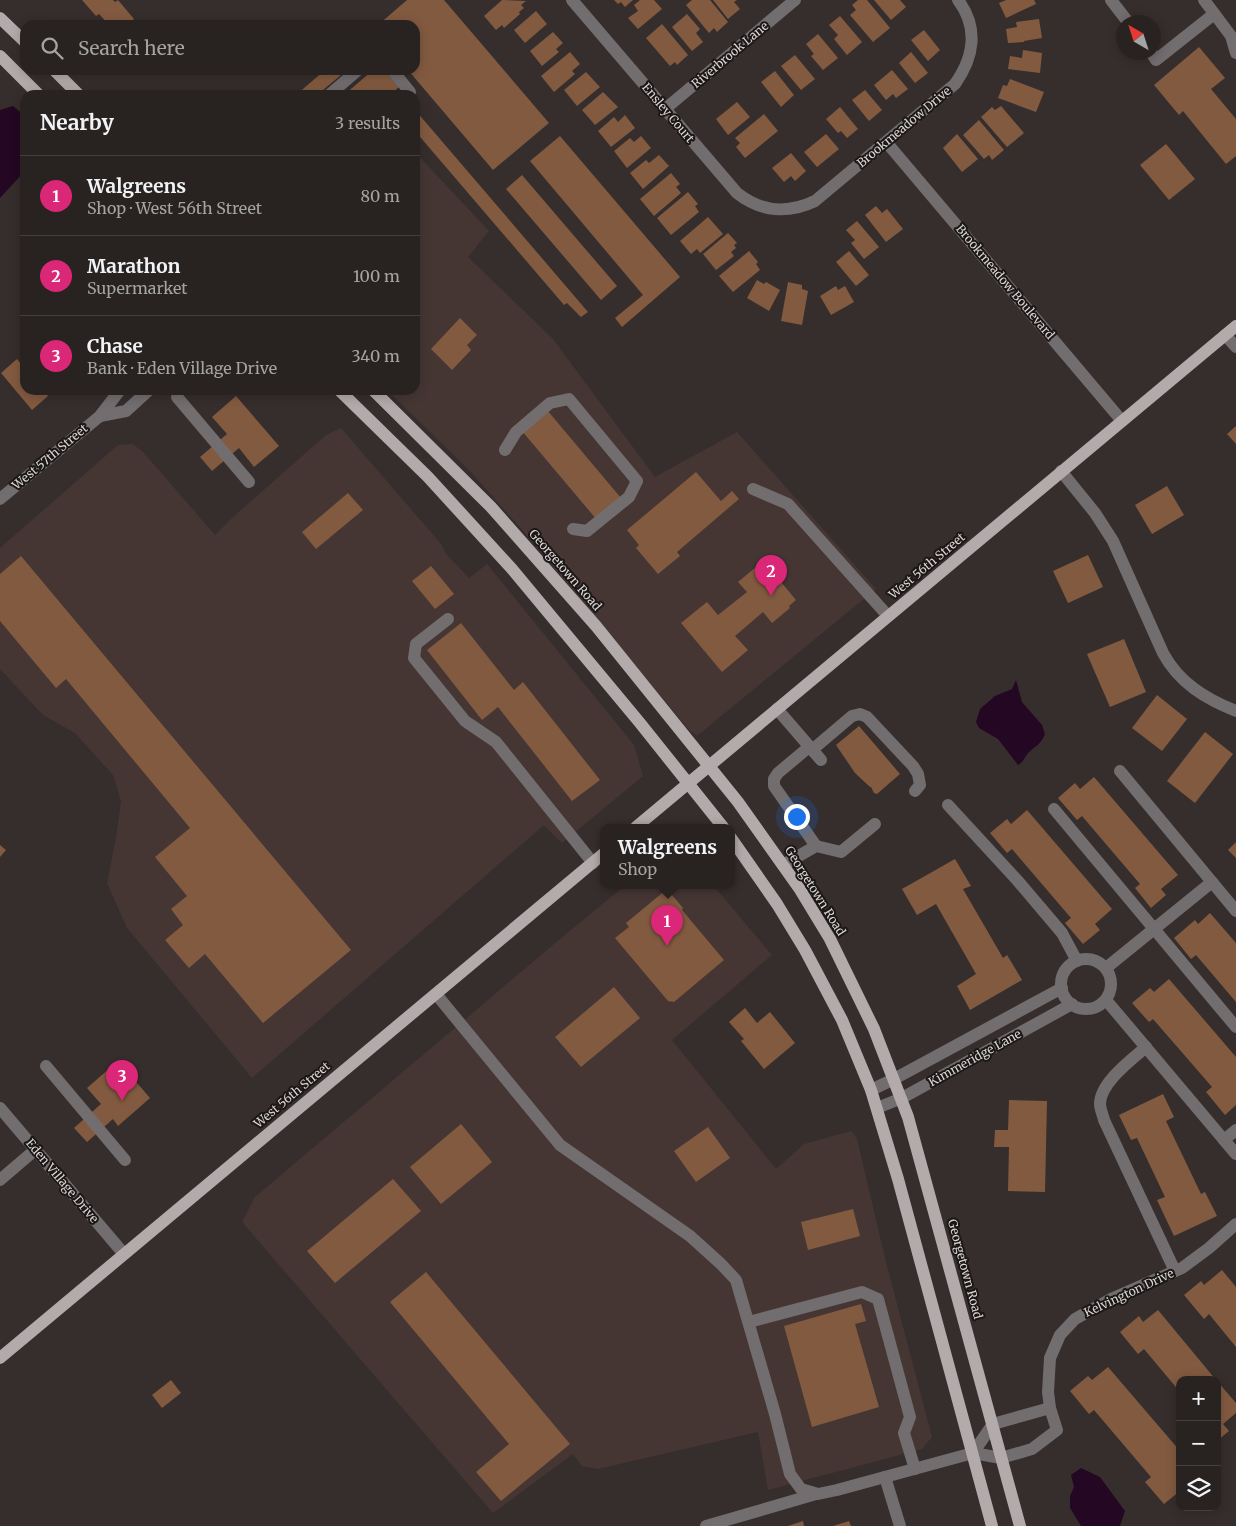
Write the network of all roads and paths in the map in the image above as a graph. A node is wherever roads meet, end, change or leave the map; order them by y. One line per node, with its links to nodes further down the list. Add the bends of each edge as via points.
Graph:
1 (572, 0): 20 (street, Ensley Court)
2 (795, 0): 20 (street, Riverbrook Lane)
3 (958, 0): 21 (street, Brookmeadow Drive, via 971,30 971,52 966,69 949,90)
4 (1111, 0): 7 (street)
5 (1204, 0): 6 (street)
6 (1214, 14): 10 (street, via 1230,36); 12 (street)
7 (1123, 15)
8 (0, 18): 9 (main road)
9 (20, 37)
10 (1236, 54)
11 (0, 56): 16 (main road)
12 (1161, 56)
13 (59, 75): 17 (main road)
14 (352, 75): 18 (street)
15 (396, 75): 19 (street)
16 (34, 90)
17 (74, 90)
18 (335, 90)
19 (408, 90)
20 (665, 109): 22 (street, Ensley Court, via 737,193 754,204)
21 (887, 143): 22 (street, Brookmeadow Drive, via 815,201 790,210); 32 (street, Brookmeadow Boulevard)
22 (774, 210)
23 (1236, 326): 24 (main road, West 56th Street)
24 (1225, 335): 25 (street); 32 (main road, West 56th Street)
25 (1236, 347)
26 (116, 395): 31 (street, West 57th Street)
27 (144, 395): 31 (street, West 57th Street, via 126,411)
28 (344, 395): 47 (main road, via 428,477 512,569)
29 (378, 395): 45 (main road, Georgetown Road, via 491,507 538,559)
30 (177, 397): 35 (street)
31 (100, 416): 37 (street, West 57th Street)
32 (1122, 421): 34 (main road, West 56th Street)
33 (505, 450): 38 (street, via 516,432 550,403 569,400 637,481 629,497 587,531)
34 (1061, 471): 39 (main road, West 56th Street); 42 (street, via 1113,541 1170,665 1195,690)
35 (249, 482)
36 (753, 489): 39 (street, via 788,504)
37 (0, 499)
38 (573, 529)
39 (888, 616): 41 (main road, West 56th Street)
40 (448, 619): 56 (street, via 416,644 414,658 465,721 496,742)
41 (777, 709): 43 (street); 45 (main road, West 56th Street)
42 (1236, 711)
43 (811, 748): 44 (street); 48 (street, via 852,716 860,714 913,766 920,785); 55 (street, via 778,773 774,786)
44 (821, 760)
45 (709, 766): 47 (main road, West 56th Street); 57 (main road, Georgetown Road)
46 (1120, 771): 58 (street)
47 (688, 783): 51 (main road, West 56th Street); 52 (main road)
48 (915, 791)
49 (948, 805): 61 (street, via 1062,933)
50 (1054, 809): 60 (street)
51 (640, 824)
52 (721, 824)
53 (875, 824): 55 (street, via 841,852)
54 (735, 844): 71 (main road, via 805,950 842,1020)
55 (816, 846): 57 (street)
56 (598, 858): 64 (main road, West 56th Street)
57 (783, 865): 70 (main road, Georgetown Road, via 830,939 874,1029)
58 (1212, 882): 59 (street); 60 (street)
59 (1236, 911)
60 (1154, 929): 62 (street); 67 (street)
61 (1077, 961): 62 (street, via 1093,960); 63 (street, via 1064,972)
62 (1106, 968): 65 (street, via 1112,984)
63 (1062, 988): 66 (street); 70 (street, Kimmeridge Lane)
64 (436, 994): 82 (main road, West 56th Street); 84 (street, via 560,1145 690,1236 721,1264 736,1280)
65 (1106, 1000): 66 (street, via 1086,1009); 68 (street)
66 (1072, 1004): 72 (street, Kimmeridge Lane)
67 (1236, 1027)
68 (1146, 1047): 76 (street); 83 (street, via 1106,1087 1100,1104 1104,1120)
69 (46, 1066): 79 (street)
70 (894, 1079): 71 (street, Kimmeridge Lane); 72 (main road, Georgetown Road)
71 (871, 1090): 74 (main road)
72 (902, 1098): 74 (street, Kimmeridge Lane); 87 (main road, Georgetown Road)
73 (0, 1108): 77 (street, Eden Village Drive)
74 (877, 1108): 88 (main road)
75 (1236, 1130): 76 (street)
76 (1224, 1140): 78 (street)
77 (35, 1150): 80 (street); 82 (street, Eden Village Drive)
78 (1236, 1154)
79 (125, 1160)
80 (0, 1180)
81 (1236, 1224): 83 (street, Kelvington Drive, via 1209,1248)
82 (124, 1254): 85 (main road, West 56th Street)
83 (1175, 1271): 86 (street, Kelvington Drive, via 1075,1319 1060,1335 1050,1358)
84 (749, 1322): 90 (street, via 862,1292 878,1298 910,1417 904,1433); 92 (street, via 790,1474 802,1489)
85 (0, 1358)
86 (1050, 1408): 87 (street); 89 (street, Kelvington Drive, via 1057,1430 1032,1448)
87 (992, 1424): 88 (street); 89 (main road, Georgetown Road)
88 (973, 1453): 89 (street, Kelvington Drive); 90 (street); 95 (main road)
89 (1001, 1458): 96 (main road, Georgetown Road)
90 (915, 1469): 91 (street)
91 (885, 1477): 92 (street); 94 (street)
92 (818, 1494): 93 (street)
93 (706, 1526)
94 (900, 1526)
95 (992, 1526)
96 (1020, 1526)

